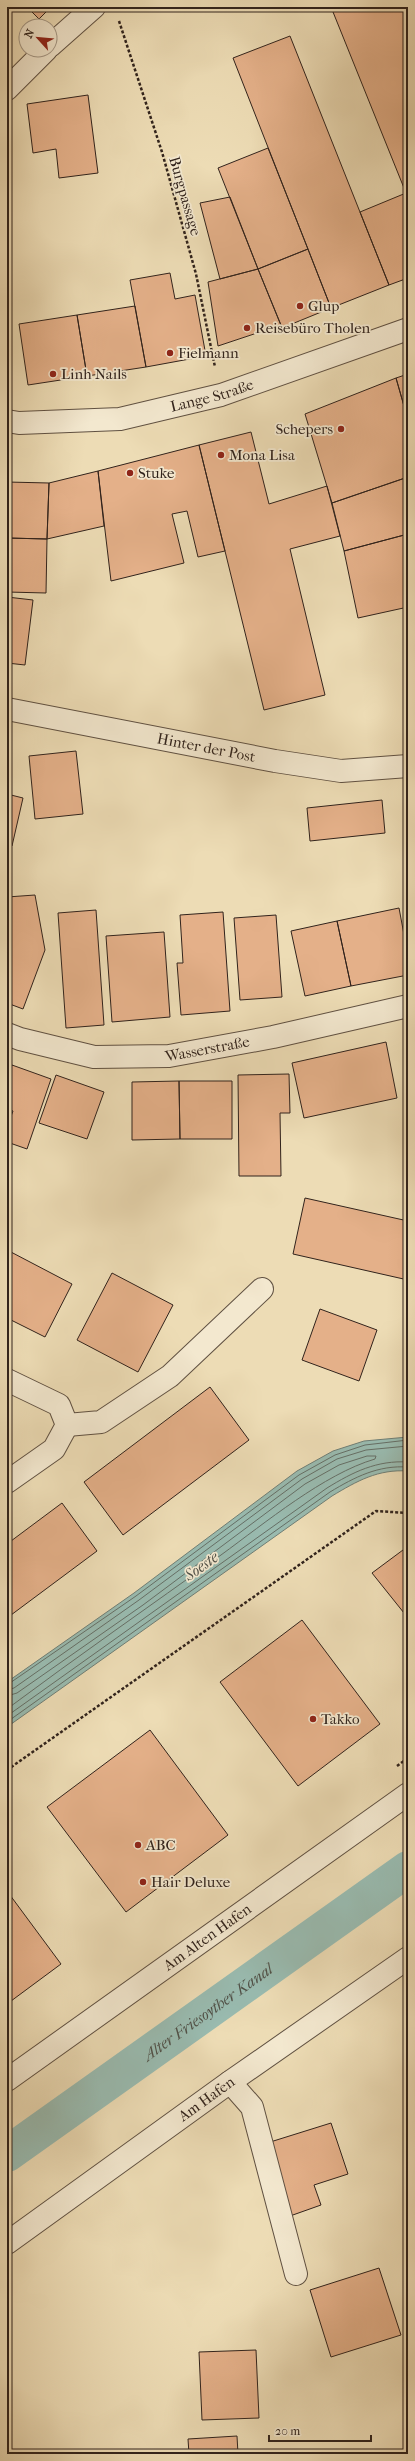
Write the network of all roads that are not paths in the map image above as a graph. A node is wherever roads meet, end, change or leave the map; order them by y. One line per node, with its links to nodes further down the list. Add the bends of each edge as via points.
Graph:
1 (94, 7): 2 (street)
2 (58, 38)
3 (38, 58): 4 (street)
4 (7, 89)
5 (408, 330): 6 (street, Lange Straße, via 221,395 120,419 19,423)
6 (7, 421)
7 (7, 709): 8 (street, Hinter der Post, via 275,761 341,771)
8 (408, 766)
9 (408, 1006): 10 (street, Wasserstraße, via 169,1056 94,1057)
10 (7, 1034)
11 (262, 1289): 13 (street, via 170,1376 101,1422)
12 (7, 1380): 13 (street, via 59,1405)
13 (67, 1425): 14 (street, via 54,1449)
14 (7, 1482)
15 (408, 1794): 17 (street, Am Alten Hafen)
16 (408, 1958): 18 (street, Am Hafen)
17 (7, 2080)
18 (230, 2082): 19 (street, Am Hafen); 20 (street, via 252,2106)
19 (7, 2243)
20 (296, 2274)

